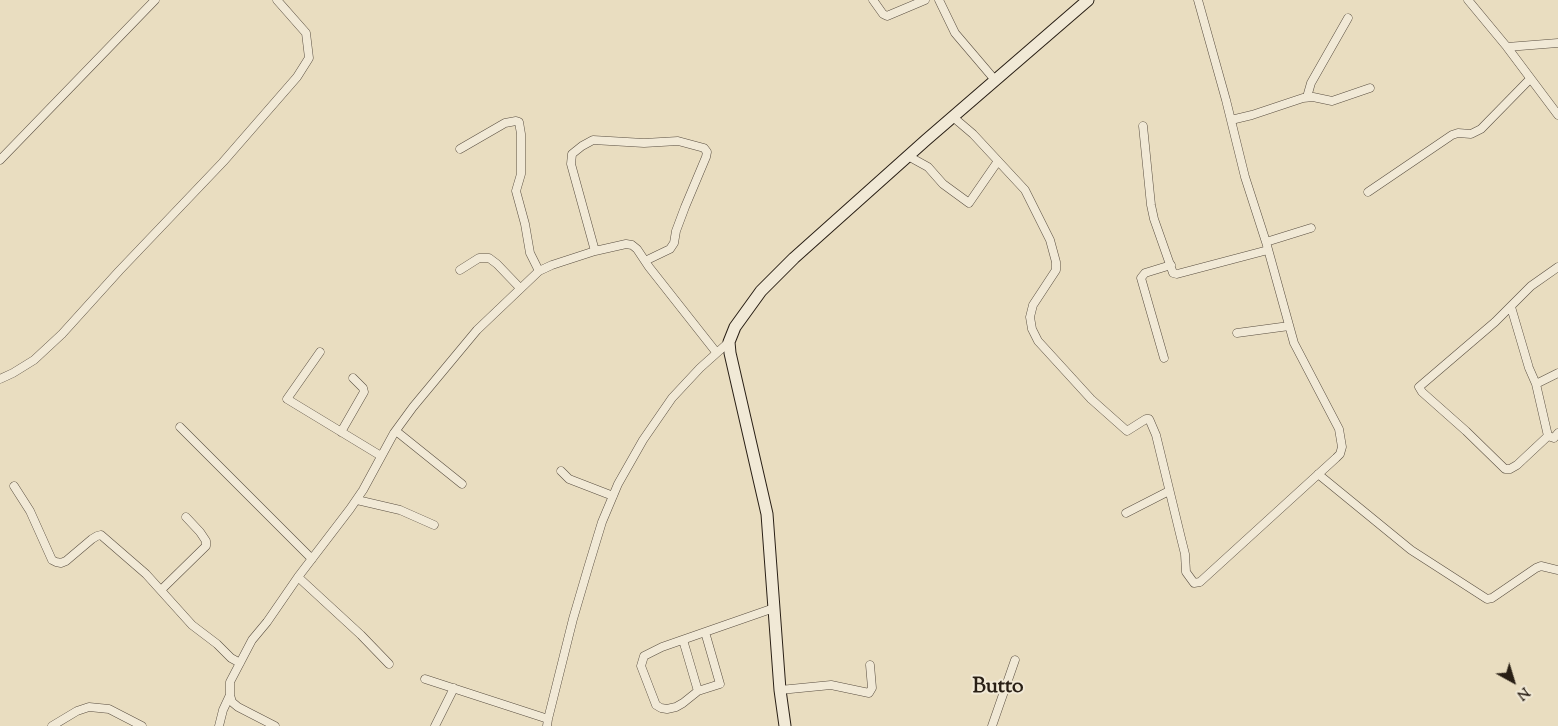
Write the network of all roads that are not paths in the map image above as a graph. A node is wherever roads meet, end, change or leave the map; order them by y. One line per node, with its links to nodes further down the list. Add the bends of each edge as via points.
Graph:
1 (154, 0): 22 (street)
2 (277, 0): 43 (street, via 306,33 309,58 297,77 223,162 62,334 34,360)
3 (873, 0): 4 (street, via 887,16)
4 (925, 0)
5 (939, 0): 13 (street, via 955,32)
6 (1088, 0): 13 (street)
7 (1198, 0): 18 (street)
8 (1468, 0): 11 (street)
9 (1348, 18): 15 (street, via 1310,83)
10 (1558, 43): 11 (street)
11 (1507, 47): 12 (street)
12 (1530, 78): 16 (street); 24 (street, via 1481,129 1471,134 1452,134)
13 (995, 80): 17 (street)
14 (1370, 88): 15 (street, via 1332,101)
15 (1307, 97): 18 (street)
16 (1558, 115)
17 (953, 117): 21 (street); 23 (street)
18 (1231, 120): 26 (street)
19 (1142, 126): 29 (street, via 1151,205)
20 (460, 149): 32 (street, via 505,123 519,122 521,174 516,192 530,254)
21 (908, 156): 23 (street, via 928,167 943,184 969,203); 37 (street, via 761,291 735,327)
22 (0, 160)
23 (998, 162): 55 (street, via 1032,202 1050,240 1056,262 1056,270 1033,305 1030,323 1034,334 1091,399 1127,430 1149,419)
24 (1368, 192)
25 (1311, 228): 26 (street)
26 (1267, 246): 29 (street, via 1177,274 1172,272); 35 (street)
27 (595, 251): 28 (street, via 632,245); 28 (street, via 570,160 576,150 593,140 678,141 704,148 706,157 674,243 670,249); 32 (street)
28 (645, 261): 39 (street)
29 (1171, 265): 40 (street, via 1145,273 1141,278)
30 (1558, 267): 34 (street, via 1531,286)
31 (460, 270): 33 (street, via 479,258 489,258)
32 (539, 271): 33 (street)
33 (520, 288): 46 (street, via 477,330)
34 (1511, 307): 44 (street); 49 (street, via 1419,389 1506,469 1517,466)
35 (1289, 326): 36 (street); 52 (street, via 1297,351 1342,439 1340,454)
36 (1238, 333)
37 (729, 342): 39 (street); 65 (street, via 767,514)
38 (320, 352): 47 (street, via 287,399)
39 (716, 352): 56 (street, via 672,398 643,440)
40 (1164, 358)
41 (1558, 373): 44 (street)
42 (352, 378): 47 (street, via 364,392)
43 (0, 379)
44 (1536, 384): 49 (street)
45 (180, 427): 61 (street)
46 (396, 431): 50 (street); 53 (street)
47 (341, 432): 50 (street)
48 (1558, 434): 49 (street, via 1554,438)
49 (1548, 436)
50 (381, 456): 57 (street)
51 (561, 471): 56 (street, via 569,479)
52 (1318, 474): 55 (street, via 1197,584 1186,572 1185,554); 62 (street, via 1410,550 1487,599 1536,568)
53 (462, 484)
54 (14, 486): 64 (street, via 30,511 52,560 66,560 101,535)
55 (1169, 491): 58 (street)
56 (613, 496): 78 (street, via 582,585)
57 (357, 500): 60 (street, via 400,510); 61 (street)
58 (1126, 513)
59 (186, 517): 64 (street, via 200,532 206,546)
60 (434, 525)
61 (312, 559): 63 (street)
62 (1558, 570)
63 (298, 577): 69 (street); 70 (street)
64 (161, 590): 69 (street, via 192,625)
65 (774, 608): 66 (street); 74 (street)
66 (705, 632): 67 (street); 75 (street, via 720,684)
67 (683, 640): 75 (street); 75 (street, via 644,656 642,666 656,705 661,708 683,704)
68 (1015, 660): 86 (street)
69 (240, 662): 76 (street, via 230,682)
70 (389, 664)
71 (870, 665): 74 (street, via 872,688 869,693 831,685)
72 (425, 679): 73 (street)
73 (454, 688): 78 (street); 84 (street)
74 (780, 690): 85 (street)
75 (698, 691)
76 (230, 695): 82 (street); 83 (street, via 238,707)
77 (131, 720): 79 (street, via 109,709 89,707); 80 (street); 81 (street)
78 (548, 722)
79 (52, 726)
80 (123, 726)
81 (142, 726)
82 (220, 726)
83 (275, 726)
84 (434, 726)
85 (785, 726)
86 (992, 726)

